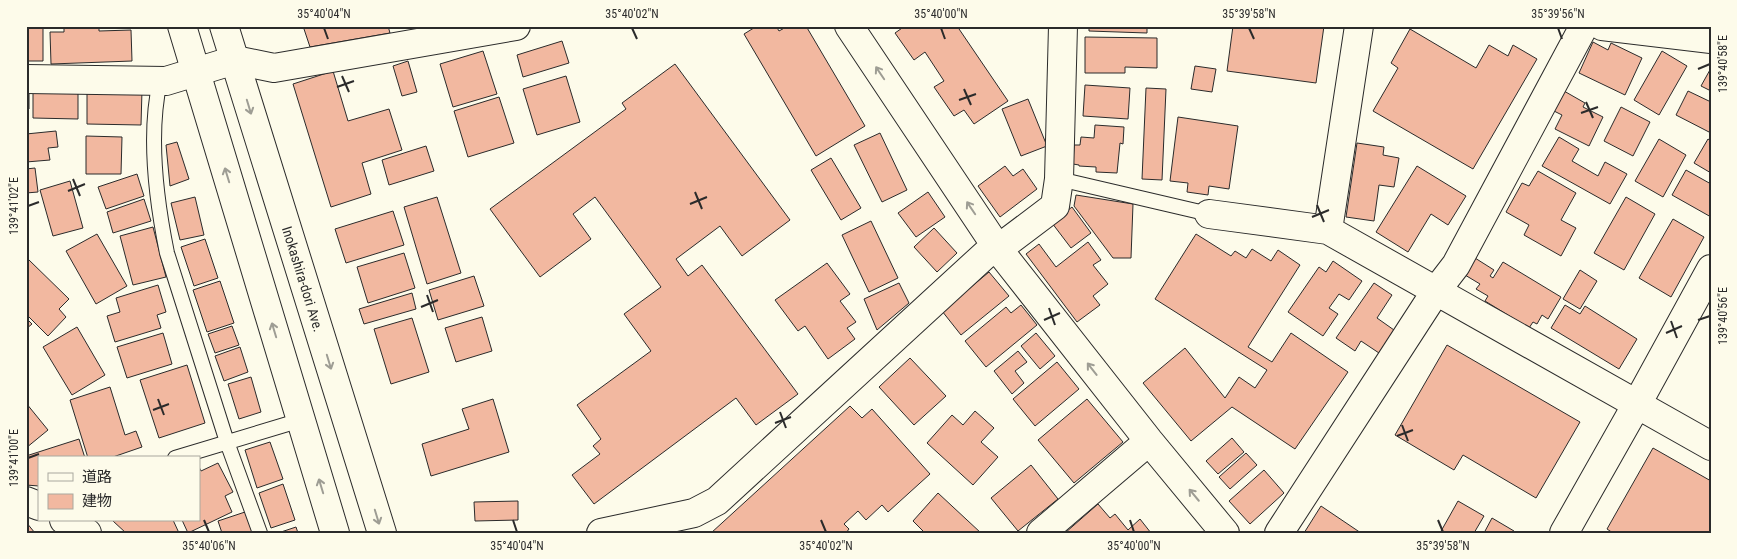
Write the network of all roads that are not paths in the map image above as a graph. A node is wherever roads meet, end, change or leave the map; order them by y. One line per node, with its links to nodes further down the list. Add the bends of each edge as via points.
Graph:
1 (182, 26): 11 (street)
2 (224, 26): 10 (street, Inokashira-dori Ave.)
3 (516, 26): 10 (street, via 274,68)
4 (849, 26): 17 (street, one-way to 4)
5 (1063, 26): 14 (street)
6 (1359, 26): 16 (street)
7 (1584, 26): 19 (street, via 1456,265)
8 (1602, 26): 9 (street)
9 (1711, 39)
10 (235, 60): 11 (street); 30 (street, Inokashira-dori Ave., one-way to 30)
11 (196, 72): 13 (street); 21 (street, one-way to 11)
12 (26, 79): 13 (street)
13 (160, 81): 23 (lane, via 153,132 161,224 167,253)
14 (1059, 179): 15 (lane); 17 (street, via 1055,206)
15 (1209, 214): 16 (street)
16 (1328, 230): 19 (street)
17 (998, 249): 22 (street, one-way to 17); 31 (street, via 986,254 717,501 694,514)
18 (1711, 269): 20 (street)
19 (1436, 291): 20 (street); 34 (street)
20 (1637, 404): 24 (street); 35 (street)
21 (301, 420): 23 (lane); 29 (street, one-way to 21)
22 (1149, 441): 32 (street); 33 (street, one-way to 22)
23 (227, 442): 25 (lane); 28 (lane)
24 (1711, 446)
25 (182, 456)
26 (68, 522): 27 (street)
27 (87, 533)
28 (260, 533)
29 (335, 533)
30 (382, 533)
31 (601, 533)
32 (1041, 533)
33 (1225, 533)
34 (1279, 533)
35 (1564, 533)

